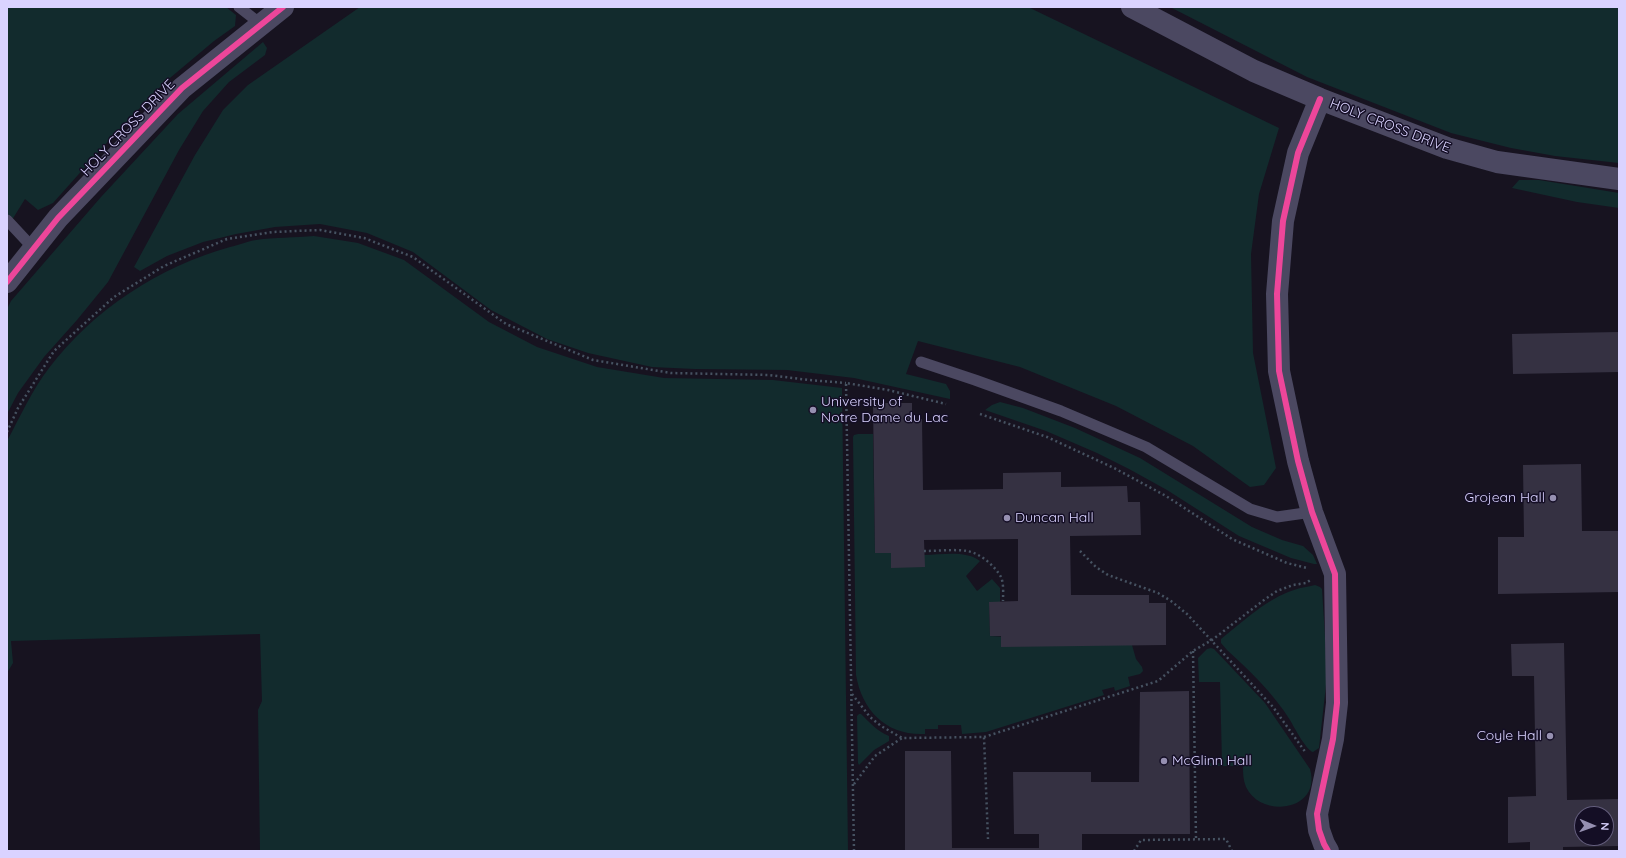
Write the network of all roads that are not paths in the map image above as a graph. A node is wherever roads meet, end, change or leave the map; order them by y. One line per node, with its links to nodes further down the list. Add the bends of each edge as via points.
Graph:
1 (239, 7): 4 (lane)
2 (283, 7): 4 (street, HOLY CROSS DRIVE)
3 (1132, 7): 5 (street, HOLY CROSS DRIVE, via 1254,70)
4 (262, 25): 8 (street, HOLY CROSS DRIVE, via 182,88 58,218)
5 (1320, 99): 6 (street, HOLY CROSS DRIVE, via 1447,148 1497,162); 11 (street, via 1298,153 1283,221 1277,294 1279,371 1298,461)
6 (1619, 179)
7 (7, 220): 8 (lane)
8 (34, 250): 9 (street, HOLY CROSS DRIVE)
9 (7, 282)
10 (921, 362): 11 (lane, via 1061,411 1146,447 1250,509 1277,517)
11 (1312, 512): 12 (street, via 1335,574 1337,703 1333,739 1317,814 1319,830)
12 (1328, 851)

